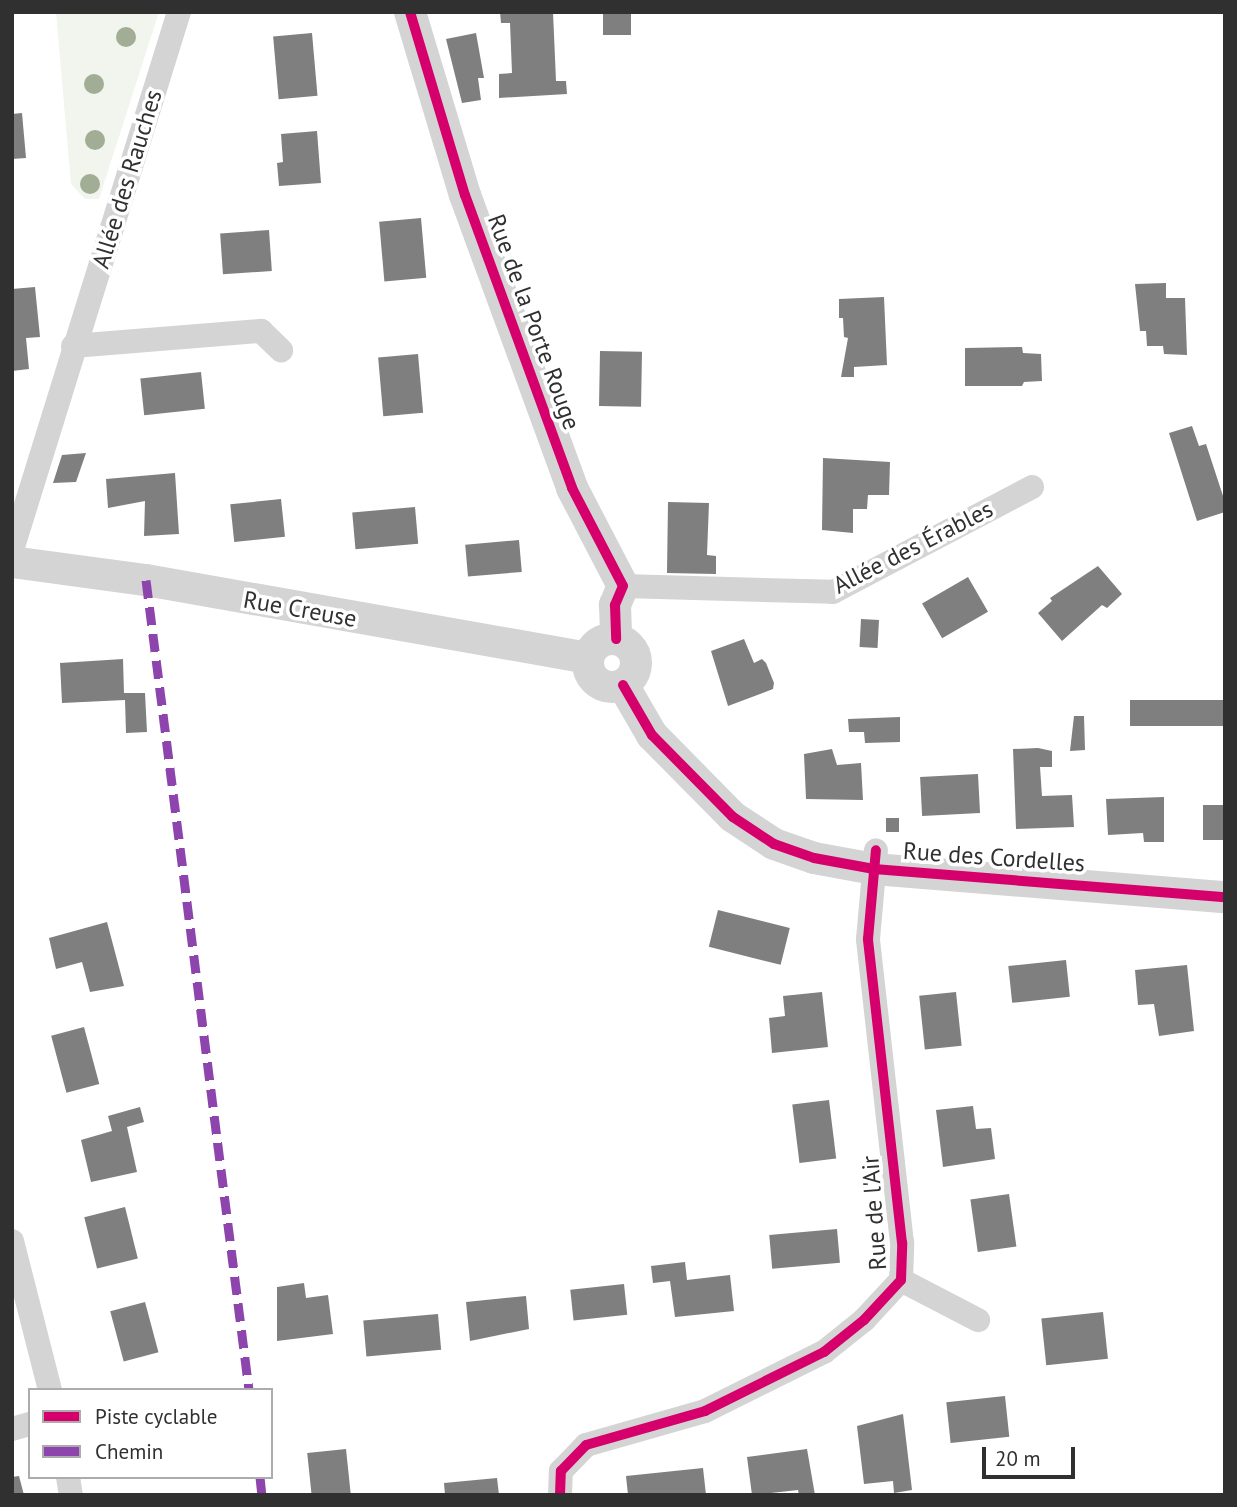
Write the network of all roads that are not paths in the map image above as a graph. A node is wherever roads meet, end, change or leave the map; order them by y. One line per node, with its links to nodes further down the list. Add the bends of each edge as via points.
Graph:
1 (179, 12): 3 (street, Allée des Rauches)
2 (410, 12): 8 (street, Rue de la Porte Rouge, via 465,195 572,488)
3 (73, 346): 4 (street, via 261,331); 6 (street, Allée des Rauches)
4 (281, 350)
5 (1032, 487): 8 (street, Allée des Érables, via 833,592)
6 (12, 550)
7 (12, 562): 10 (street, Rue Creuse, via 146,580)
8 (623, 586): 9 (street, via 615,605)
9 (616, 639): 10 (street, via 595,646); 11 (street, via 629,646 636,659 634,674)
10 (588, 658): 11 (street, via 590,674 600,685)
11 (623, 685): 12 (street, Rue des Cordelles, via 652,735 733,817 774,844 814,858)
12 (875, 859): 13 (street, Rue des Cordelles); 15 (street, Rue de l'Air, via 868,939 902,1243)
13 (1225, 897)
14 (12, 1241): 17 (street)
15 (901, 1280): 16 (street, Rue de l'Air); 18 (street, Rue de l'Air, via 864,1320 824,1352 705,1411 586,1445 561,1471)
16 (978, 1320)
17 (49, 1388)
18 (560, 1495)

